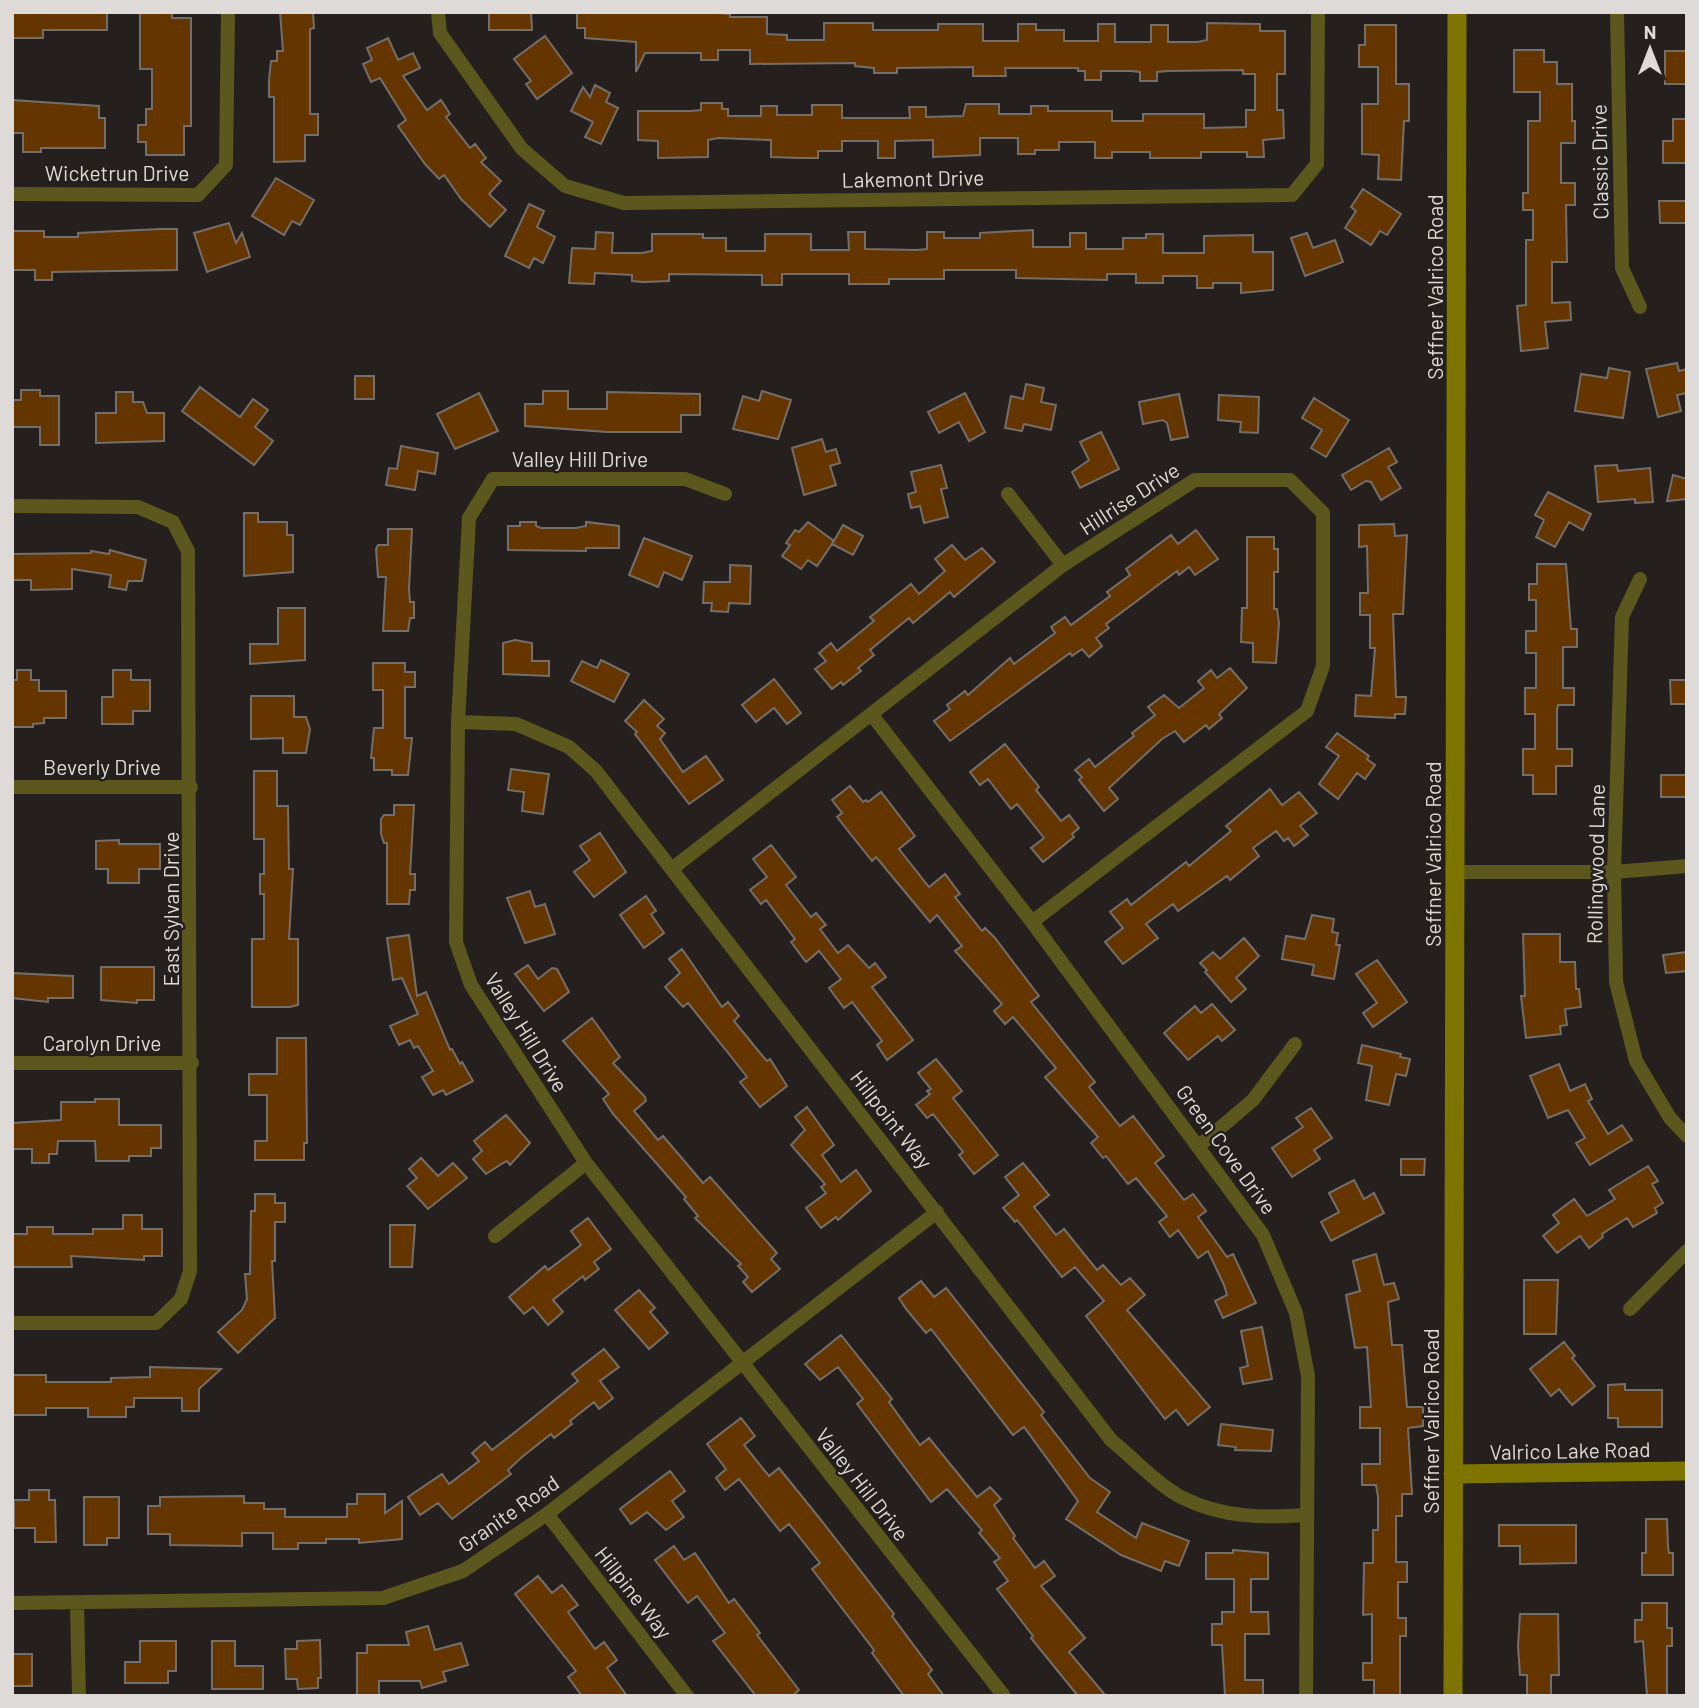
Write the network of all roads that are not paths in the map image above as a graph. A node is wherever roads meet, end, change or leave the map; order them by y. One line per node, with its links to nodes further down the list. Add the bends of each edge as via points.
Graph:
1 (228, 12): 6 (street, Wicketrun Drive, via 226,164 198,195)
2 (438, 12): 3 (street, Lakemont Drive, via 440,33 522,149 565,186 624,202 1292,195 1317,164)
3 (1318, 12)
4 (1457, 12): 19 (street, Seffner Valrico Road)
5 (1616, 12): 7 (street, Classic Drive, via 1622,268)
6 (12, 194)
7 (1640, 307)
8 (725, 494): 14 (street, Valley Hill Drive, via 685,479 494,479 469,518)
9 (1008, 494): 11 (street)
10 (12, 506): 16 (street, East Sylvan Drive, via 138,506 173,522 188,551)
11 (1063, 565): 13 (street, Hillrise Drive); 21 (street, Hillrise Drive, via 1195,480 1290,480 1323,513 1324,666 1307,710)
12 (1640, 579): 20 (street, Rollingwood Lane, via 1622,617)
13 (872, 715): 18 (street, Hillrise Drive); 21 (street, Green Cove Drive)
14 (458, 722): 18 (street, Hillpoint Way, via 516,724 569,747 596,771); 27 (street, Valley Hill Drive, via 456,942 471,985)
15 (12, 787): 16 (street, Beverly Drive)
16 (191, 787): 24 (street, East Sylvan Drive)
17 (1687, 866): 20 (street)
18 (673, 869): 28 (street, Hillpoint Way)
19 (1454, 872): 20 (street); 35 (street, Seffner Valrico Road)
20 (1614, 873): 25 (street, Rollingwood Lane, via 1616,982 1636,1060 1670,1118)
21 (1032, 922): 26 (street, Green Cove Drive)
22 (1295, 1044): 26 (street, via 1253,1100)
23 (12, 1063): 24 (street, Carolyn Drive)
24 (192, 1063): 32 (street, East Sylvan Drive, via 190,1271 181,1298 156,1323)
25 (1687, 1136)
26 (1200, 1145): 37 (street, Green Cove Drive, via 1263,1235 1296,1313 1308,1376)
27 (586, 1163): 29 (street); 33 (street, Valley Hill Drive)
28 (937, 1212): 33 (street, Granite Road); 37 (street, Hillpoint Way, via 1111,1440 1182,1498 1223,1512 1263,1518)
29 (495, 1236)
30 (1687, 1251): 31 (street)
31 (1630, 1309)
32 (12, 1323)
33 (740, 1362): 36 (street, Granite Road); 42 (street, Valley Hill Drive)
34 (1687, 1471): 35 (street, Valrico Lake Road)
35 (1453, 1474): 44 (street, Seffner Valrico Road)
36 (547, 1514): 38 (street, Granite Road, via 463,1571 383,1598); 41 (street, Hillpine Way)
37 (1307, 1515): 43 (street, Green Cove Drive)
38 (77, 1602): 39 (street, Granite Road); 40 (street)
39 (12, 1603)
40 (79, 1696)
41 (687, 1696)
42 (1004, 1696)
43 (1306, 1696)
44 (1452, 1696)

